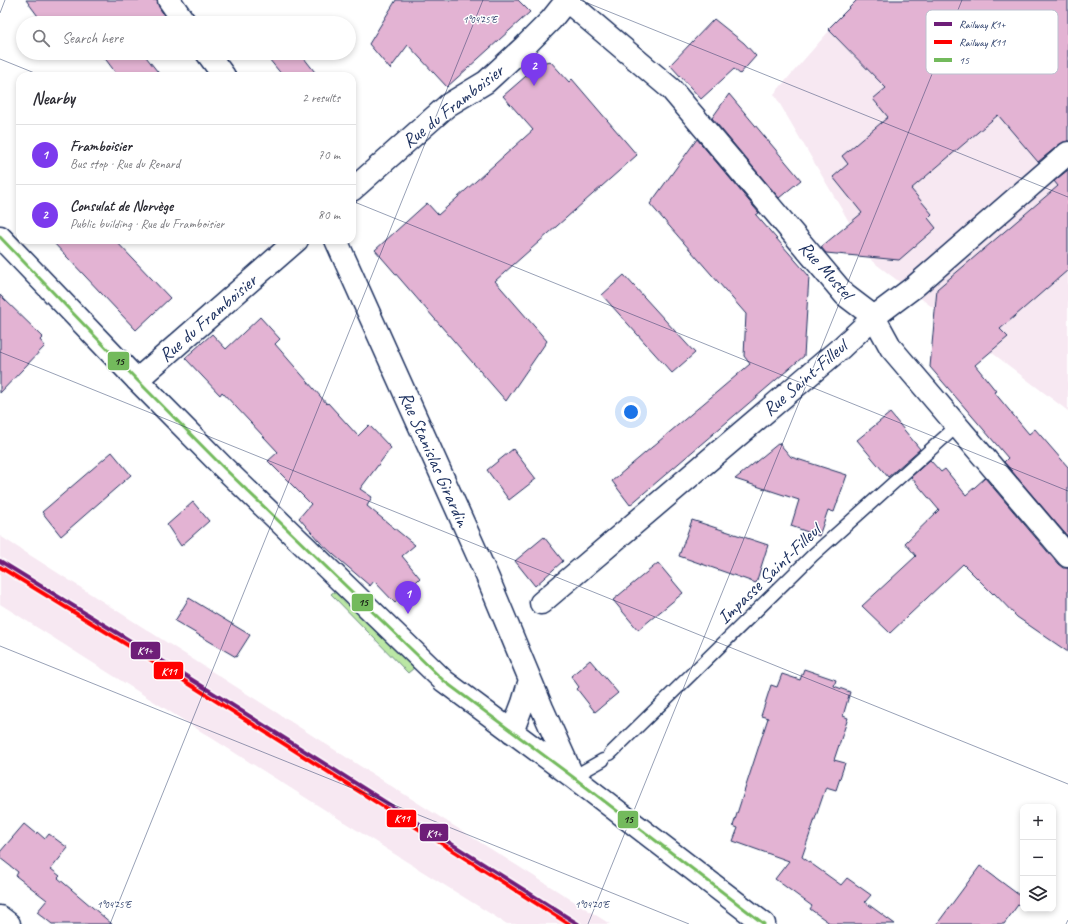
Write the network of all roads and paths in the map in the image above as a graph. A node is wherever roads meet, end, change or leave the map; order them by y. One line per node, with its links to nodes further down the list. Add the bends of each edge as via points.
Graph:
1 (169, 0): 3 (street)
2 (566, 0): 7 (street, Rue du Framboisier, via 551,20 496,73 448,105); 11 (street, Rue Mustel, via 671,89 846,294)
3 (180, 16)
4 (212, 60): 5 (street)
5 (221, 72)
6 (1068, 154): 11 (street, Rue Saint-Filleul, via 914,287)
7 (356, 186)
8 (0, 237): 12 (street)
9 (292, 244): 12 (street, Rue du Framboisier)
10 (338, 244): 16 (street, Rue Stanislas Girardin)
11 (874, 317): 13 (street, Rue Mustel, via 891,348); 15 (street, Rue Saint-Filleul)
12 (137, 380): 17 (street, via 444,681)
13 (957, 426): 14 (street, Rue Mustel); 18 (lane, Impasse Saint-Filleul, via 813,555 606,757)
14 (1068, 556)
15 (541, 603)
16 (530, 680): 17 (street); 18 (street, Rue Stanislas Girardin)
17 (512, 732): 18 (street)
18 (573, 777): 21 (street)
19 (0, 917): 20 (street)
20 (9, 924)
21 (764, 924)

